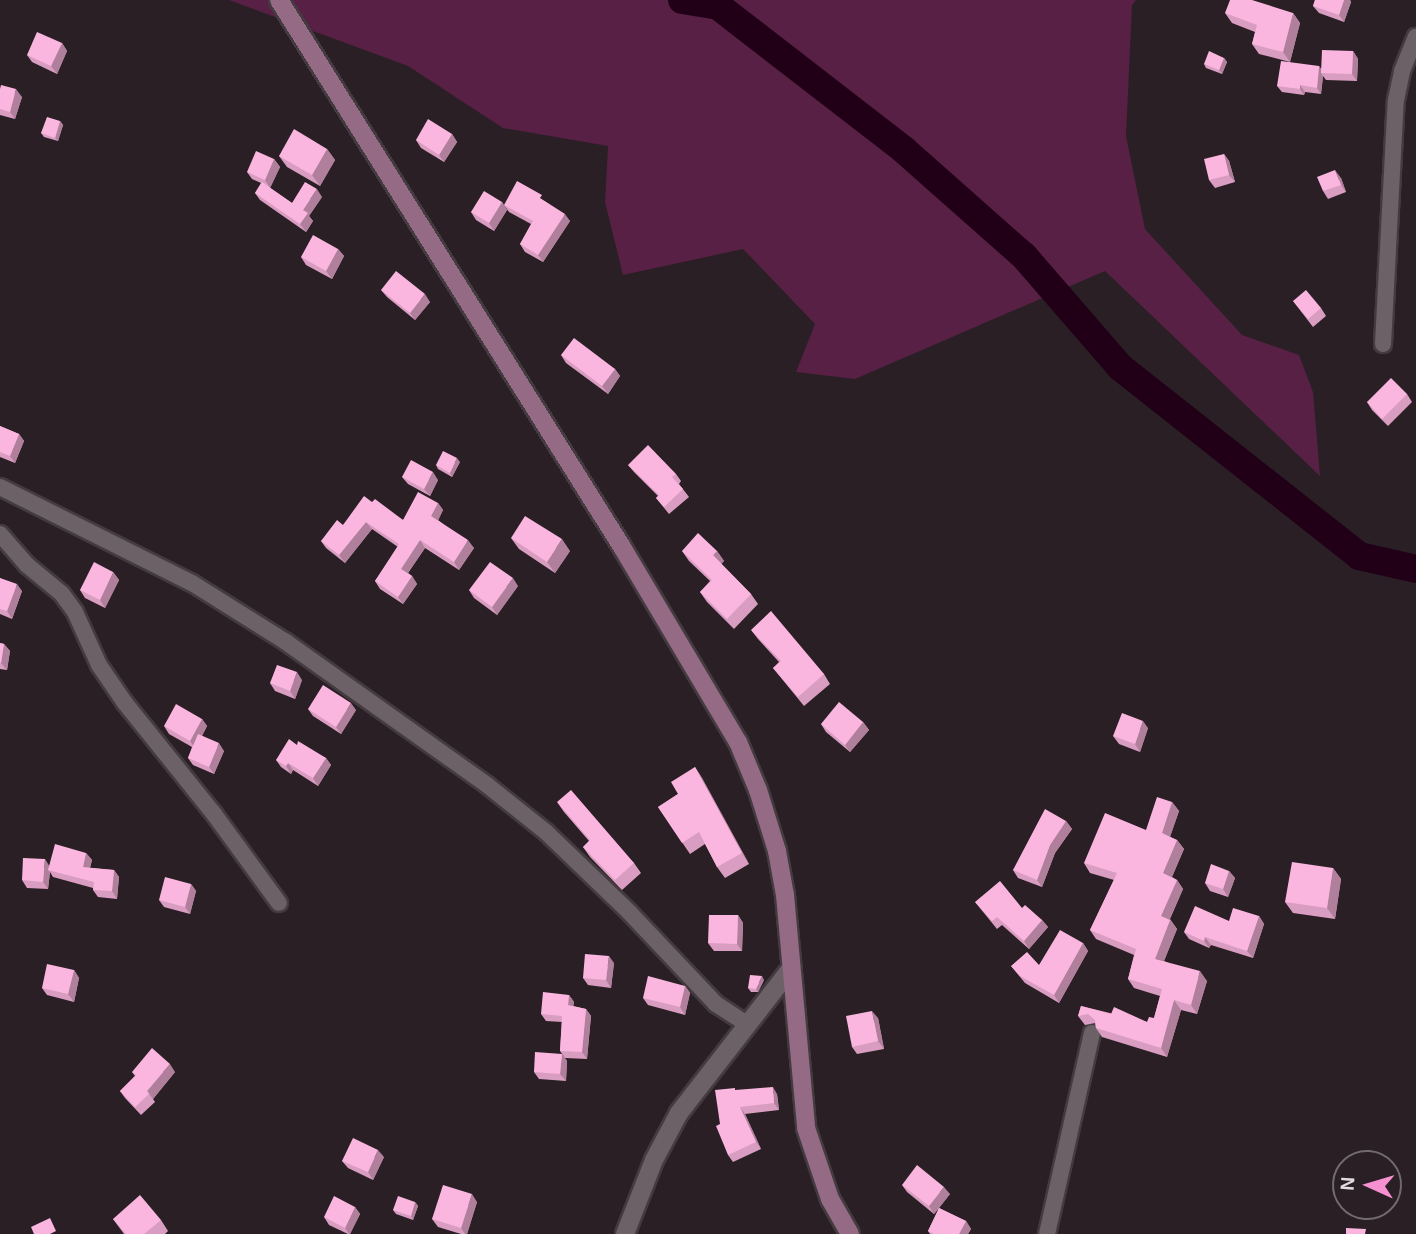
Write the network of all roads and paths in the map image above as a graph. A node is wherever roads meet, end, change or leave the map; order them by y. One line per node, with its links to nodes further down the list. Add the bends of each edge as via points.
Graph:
1 (279, 0): 7 (main road, via 622,547 738,743 777,850)
2 (1416, 37): 3 (street, via 1396,100)
3 (1382, 344)
4 (0, 487): 8 (street, via 192,583 286,642 488,785 602,885 716,1004)
5 (0, 534): 6 (street, via 27,565 62,594 125,703)
6 (279, 903)
7 (790, 970): 8 (street); 11 (main road, via 806,1128 830,1199)
8 (747, 1024): 10 (street, via 673,1124)
9 (1092, 1033): 12 (street)
10 (625, 1234)
11 (850, 1234)
12 (1047, 1234)

